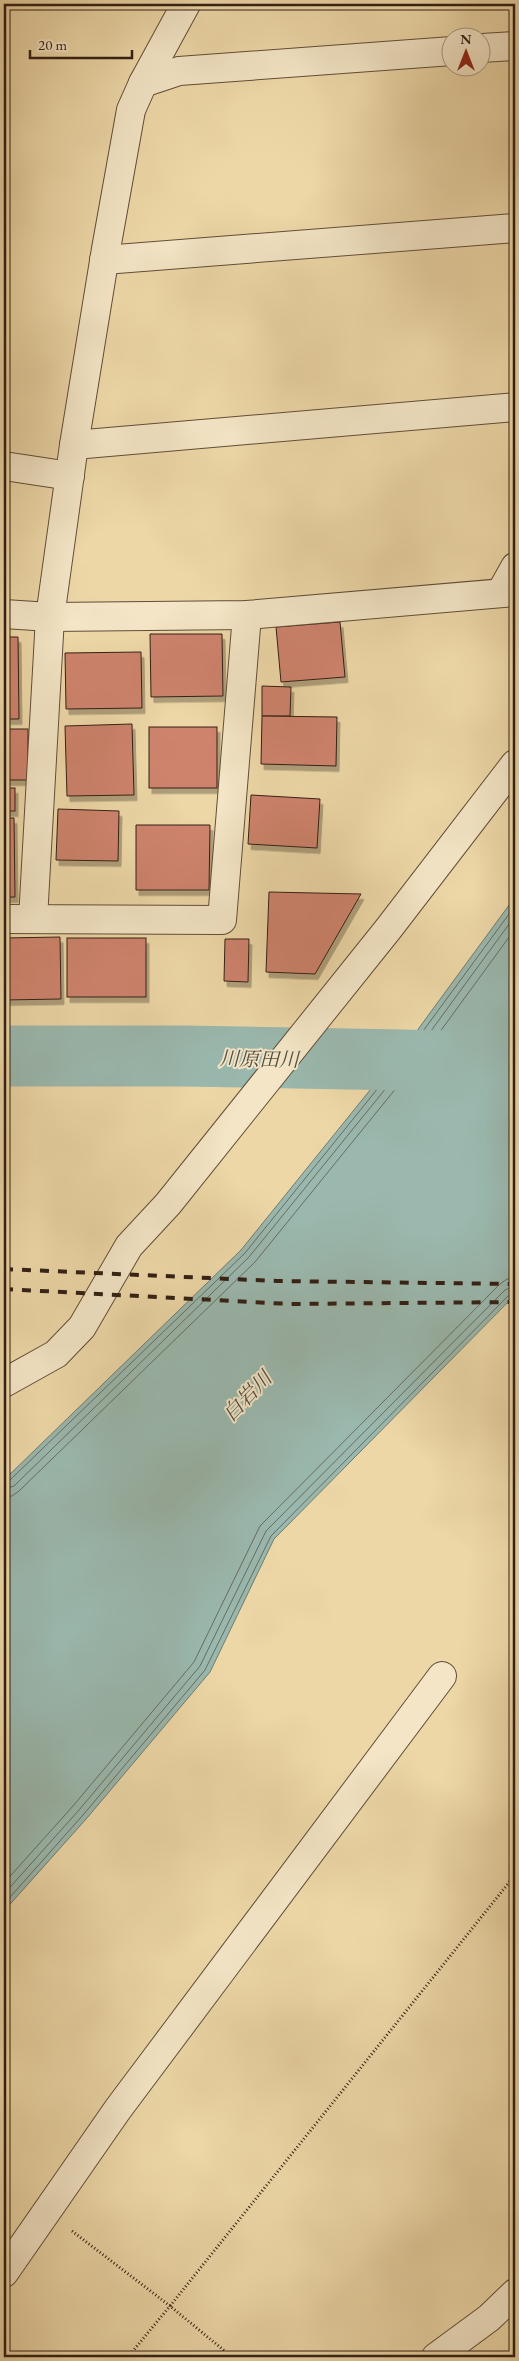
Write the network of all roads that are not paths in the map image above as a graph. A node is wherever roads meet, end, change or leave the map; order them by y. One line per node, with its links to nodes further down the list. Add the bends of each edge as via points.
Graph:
1 (186, 4): 5 (street)
2 (515, 46): 3 (street)
3 (492, 47)
4 (442, 52): 5 (street, via 179,71)
5 (143, 83): 7 (street, via 131,110)
6 (515, 228): 7 (street)
7 (104, 260): 9 (street)
8 (515, 407): 9 (street)
9 (74, 445): 11 (street)
10 (4, 466): 11 (street)
11 (70, 476): 16 (street)
12 (515, 567): 13 (street)
13 (508, 592): 15 (street)
14 (4, 614): 16 (street)
15 (247, 615): 16 (street); 19 (street, via 222,920)
16 (50, 617): 19 (street)
17 (515, 764): 20 (street, via 389,928 168,1204 129,1246 82,1327 56,1354)
18 (4, 919): 19 (street)
19 (33, 919)
20 (4, 1383)
21 (442, 1676): 22 (street, via 118,2109)
22 (4, 2273)
23 (515, 2293): 24 (street, via 489,2318)
24 (436, 2357)

